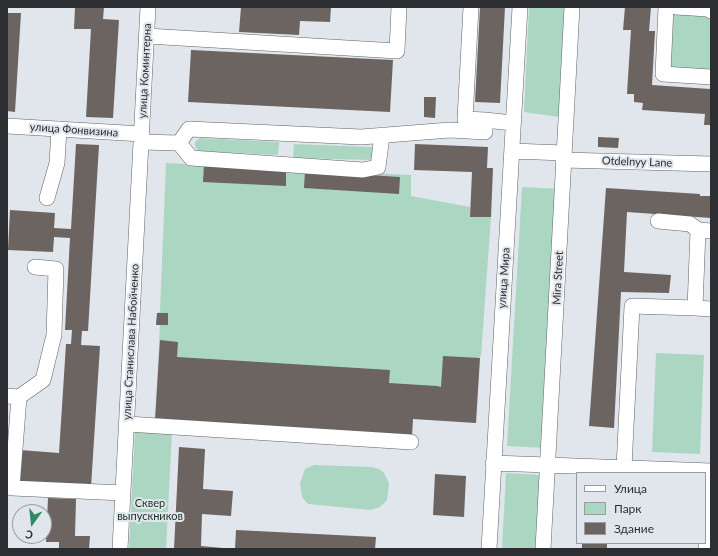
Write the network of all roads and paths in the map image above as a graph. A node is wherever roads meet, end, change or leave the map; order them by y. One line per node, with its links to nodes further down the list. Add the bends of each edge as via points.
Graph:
1 (148, 7): 9 (street, улица Коминтерна)
2 (399, 7): 9 (street, via 397,51)
3 (471, 7): 11 (street, via 465,119)
4 (520, 7): 12 (street, улица Мира)
5 (572, 7): 19 (street, Mira Street)
6 (666, 7): 10 (street, via 662,74)
7 (676, 7): 8 (street)
8 (709, 9)
9 (147, 36): 16 (street, улица Коминтерна)
10 (711, 77)
11 (485, 120): 12 (street); 15 (street, via 485,132 450,130)
12 (513, 123): 18 (street, улица Мира)
13 (7, 126): 14 (street, улица Фонвизина)
14 (59, 130): 16 (street, улица Фонвизина); 21 (street, via 57,163)
15 (382, 135): 17 (street, via 361,137 190,129); 17 (street, via 378,167 363,170 191,158)
16 (142, 138): 17 (street, улица Фонвизина); 28 (street, улица Станислава Набойченко)
17 (179, 143)
18 (512, 151): 19 (street, Otdelnyy Lane); 30 (street, улица Мира)
19 (564, 157): 20 (street, Otdelnyy Lane); 31 (street, Mira Street)
20 (711, 164)
21 (47, 198)
22 (658, 222): 23 (street, via 690,224)
23 (704, 231): 25 (street)
24 (35, 267): 27 (street, via 56,269 54,335 42,380)
25 (695, 308): 26 (street); 32 (street, via 632,306)
26 (711, 309)
27 (13, 396): 34 (street, via 12,488)
28 (127, 424): 29 (street); 34 (street, улица Станислава Набойченко)
29 (411, 442)
30 (493, 463): 31 (street); 38 (street, улица Мира)
31 (549, 466): 32 (street); 39 (street, Mira Street)
32 (624, 468): 33 (street)
33 (710, 471): 35 (street)
34 (123, 493): 37 (street, улица Станислава Набойченко)
35 (709, 500): 36 (street, via 706,546)
36 (711, 546)
37 (120, 549)
38 (489, 549)
39 (544, 549)

